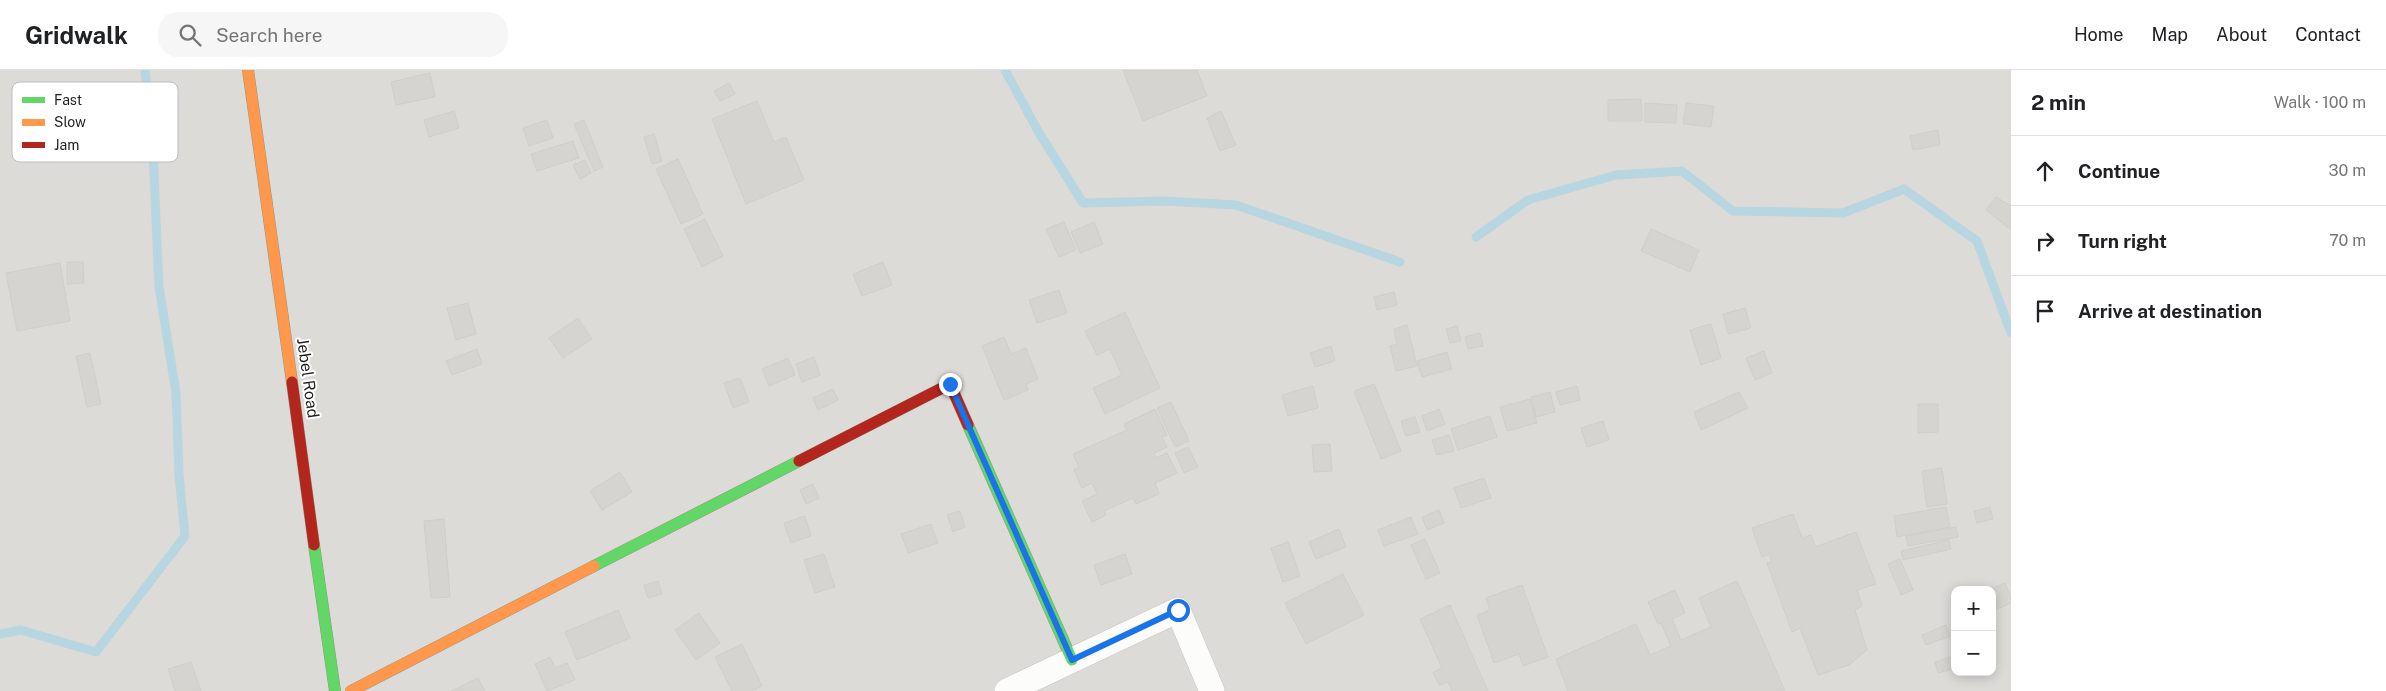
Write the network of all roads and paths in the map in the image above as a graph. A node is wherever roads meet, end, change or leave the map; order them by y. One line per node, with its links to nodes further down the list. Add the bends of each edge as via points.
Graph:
1 (248, 70): 3 (street, Jebel Road)
2 (1072, 660): 4 (street, via 950,384); 5 (street); 6 (street, via 1178,610)
3 (335, 691)
4 (351, 691)
5 (1007, 691)
6 (1212, 691)

